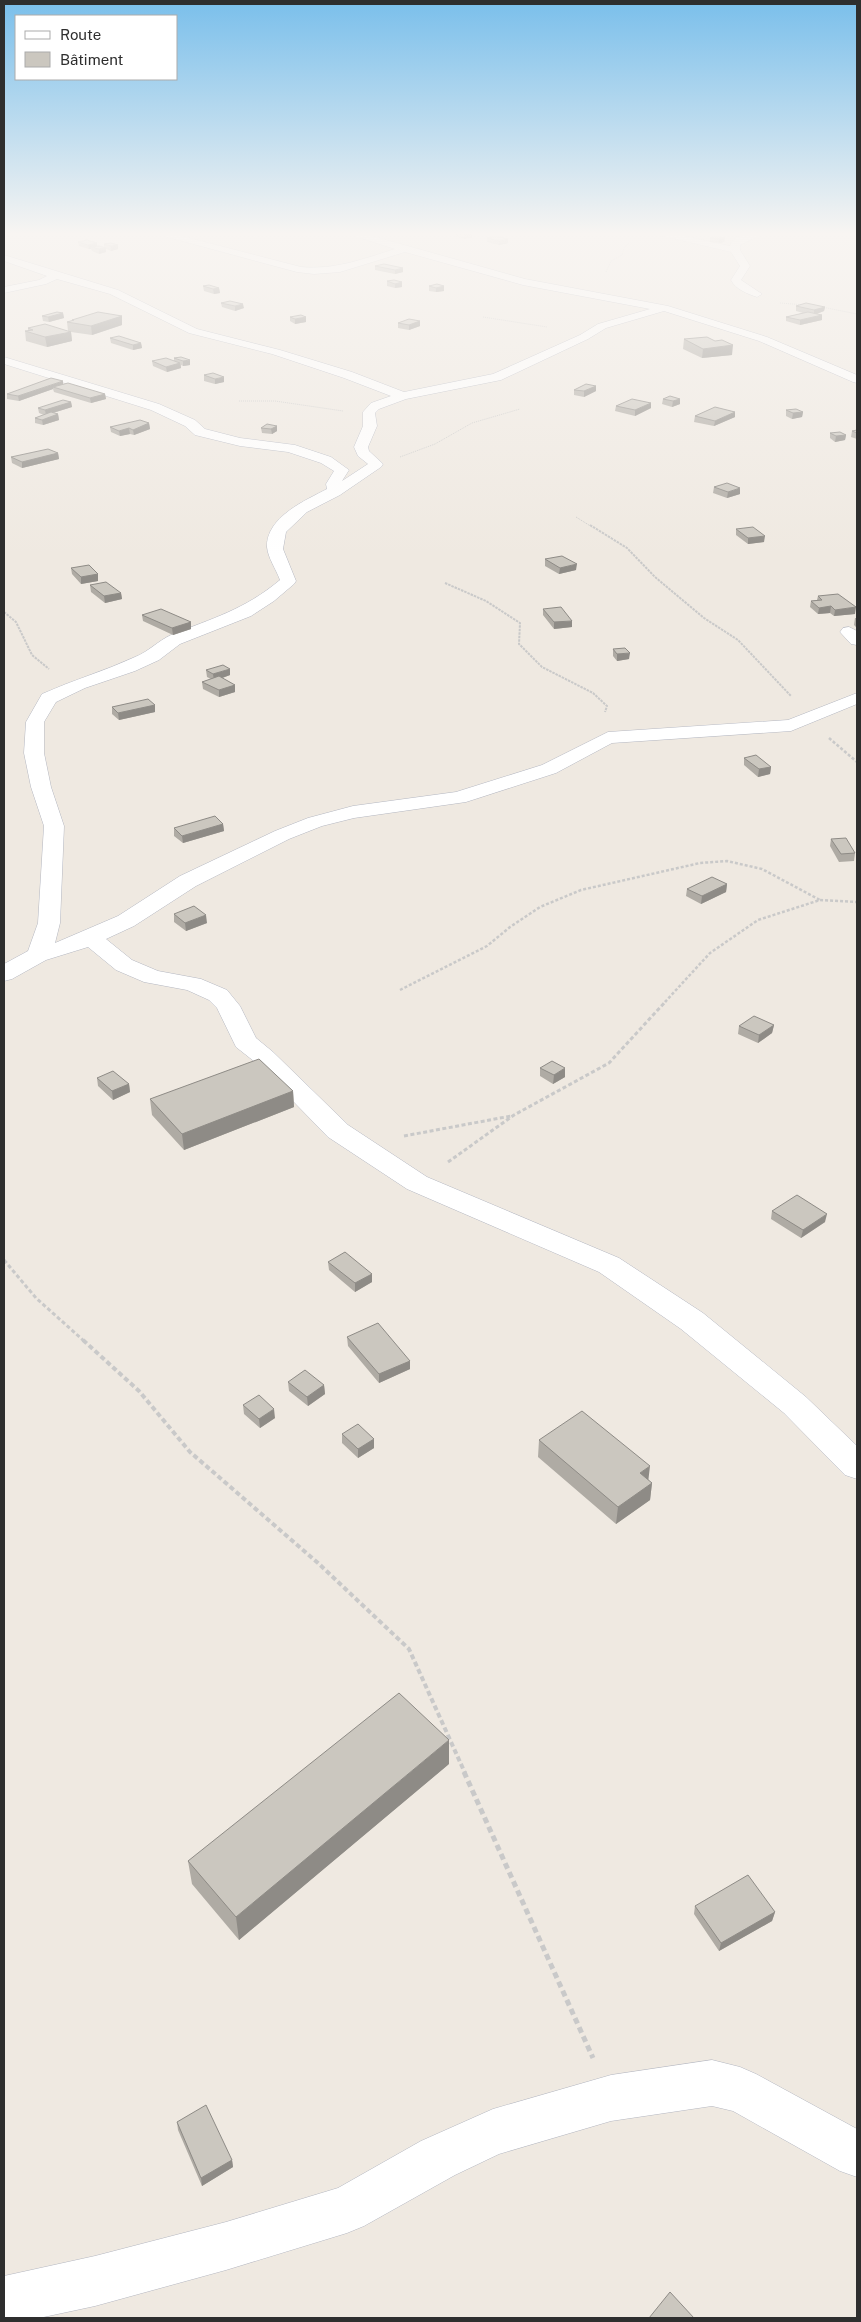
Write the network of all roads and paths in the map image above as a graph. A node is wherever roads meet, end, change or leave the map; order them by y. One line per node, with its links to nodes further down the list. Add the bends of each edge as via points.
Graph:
1 (230, 340): 6 (street, via 348,374)
2 (575, 340): 6 (street, via 498,376)
3 (765, 340): 5 (street)
4 (4, 360): 11 (street, via 155,407 190,422 200,432 240,442 290,448 326,460 342,470 333,484)
5 (857, 379)
6 (403, 396): 9 (street, via 375,406)
7 (239, 401): 9 (path, via 275,401)
8 (520, 409): 10 (path, via 472,423 435,444)
9 (369, 412): 10 (street, via 370,426 361,447)
10 (376, 464): 11 (street)
11 (335, 492): 15 (street, via 296,512 280,530 275,544 288,581 268,598 245,612 174,640 152,656)
12 (576, 517): 17 (path, via 627,548 655,577 704,618 738,640)
13 (445, 583): 18 (path, via 486,601 520,623 519,644 542,667 593,693 607,706 602,724)
14 (4, 612): 15 (path, via 16,622 32,655 48,667)
15 (62, 691): 23 (street, via 49,698 35,722 34,753 54,826 49,923)
16 (857, 698): 17 (street)
17 (812, 718): 18 (street, via 791,725 756,729); 19 (path, via 832,742)
18 (608, 738): 22 (street, via 549,768 460,798 353,812 282,834 188,881 126,921)
19 (857, 762)
20 (820, 900): 21 (path); 25 (path, via 762,869 727,862 700,862 582,890 540,907 487,946); 26 (path, via 758,920 710,953 609,1063)
21 (857, 902)
22 (91, 938): 23 (street); 27 (street, via 124,965 152,977 193,984 218,996 228,1006 245,1042 264,1056)
23 (38, 955): 24 (street)
24 (4, 974)
25 (400, 990)
26 (514, 1115): 27 (path, via 405,1136); 28 (path)
27 (338, 1131): 28 (street)
28 (417, 1183): 30 (street, via 609,1265 692,1321 795,1406)
29 (4, 1260): 31 (path, via 36,1298 139,1391 190,1452 318,1563 410,1649)
30 (857, 1466)
31 (611, 2098): 32 (street, via 712,2083 740,2090); 33 (street, via 493,2132 438,2158 347,2209 226,2246)
32 (857, 2154)
33 (4, 2301)

